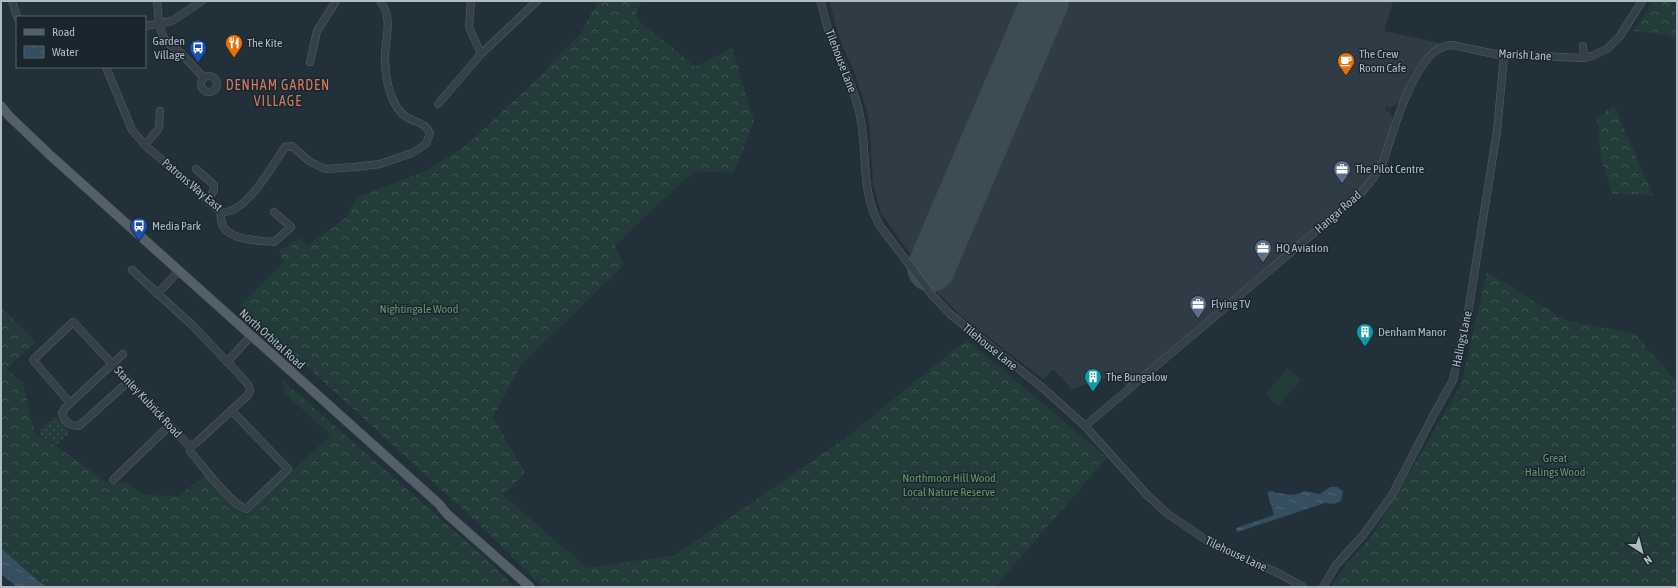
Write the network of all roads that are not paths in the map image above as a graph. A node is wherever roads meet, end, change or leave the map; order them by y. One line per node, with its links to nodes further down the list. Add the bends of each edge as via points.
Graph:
1 (12, 1): 10 (street)
2 (157, 1): 11 (street)
3 (202, 1): 11 (street, via 172,20)
4 (336, 1): 17 (street, via 317,31)
5 (380, 1): 27 (street, Patrons Way East, via 389,27 385,54 388,84 393,101 407,118 425,125 430,133 426,144 412,153 380,164 325,168 309,161 292,146 285,147 259,186 240,207 230,212)
6 (471, 1): 14 (street, via 469,26)
7 (537, 1): 14 (street)
8 (820, 1): 40 (street, Tilehouse Lane, via 829,32 857,104 863,137 866,188 880,226 932,296 950,314 1044,389)
9 (1642, 1): 16 (street, Marish Lane, via 1620,36 1607,49)
10 (17, 16)
11 (159, 23): 12 (street); 19 (street, via 163,37)
12 (146, 26)
13 (1583, 46): 16 (street)
14 (481, 54): 21 (street)
15 (1504, 56): 16 (street, Marish Lane); 20 (street, Marish Lane, via 1446,45 1432,54 1416,74); 45 (street, Halings Lane, via 1497,131 1468,313 1453,380 1392,495 1364,534 1336,565)
16 (1584, 58)
17 (310, 62)
18 (106, 68): 24 (street, Patrons Way East, via 132,130)
19 (204, 78)
20 (1407, 94): 40 (street, Hangar Road, via 1382,164 1361,193)
21 (438, 104)
22 (1, 106): 30 (main road, North Orbital Road, via 51,156)
23 (160, 111): 24 (street, via 159,128)
24 (145, 145): 26 (street, Patrons Way East)
25 (196, 169): 26 (street, via 214,185)
26 (208, 200): 27 (street, Patrons Way East)
27 (221, 212): 28 (street, via 220,220 223,227 234,236 274,242 291,227)
28 (274, 212)
29 (132, 270): 31 (street, Stanley Kubrick Road)
30 (179, 271): 31 (street); 32 (main road, North Orbital Road)
31 (157, 294): 34 (street, Stanley Kubrick Road, via 193,326)
32 (251, 336): 34 (street); 43 (main road, North Orbital Road)
33 (123, 354): 35 (street)
34 (227, 362): 38 (street, Stanley Kubrick Road, via 250,390)
35 (113, 363): 36 (street, Stanley Kubrick Road); 37 (street); 37 (street, Stanley Kubrick Road, via 74,322 33,360)
36 (129, 381): 37 (street, via 78,426 73,426 62,413); 39 (street, Stanley Kubrick Road)
37 (70, 403)
38 (231, 410): 41 (street, Stanley Kubrick Road); 41 (street, via 288,469 246,509 240,507 217,483 190,451)
39 (170, 425): 41 (street, Stanley Kubrick Road); 42 (street)
40 (1085, 426): 44 (street, Tilehouse Lane, via 1148,496 1168,514 1215,546)
41 (190, 447)
42 (113, 480)
43 (530, 587)
44 (1304, 587)
45 (1323, 587)

